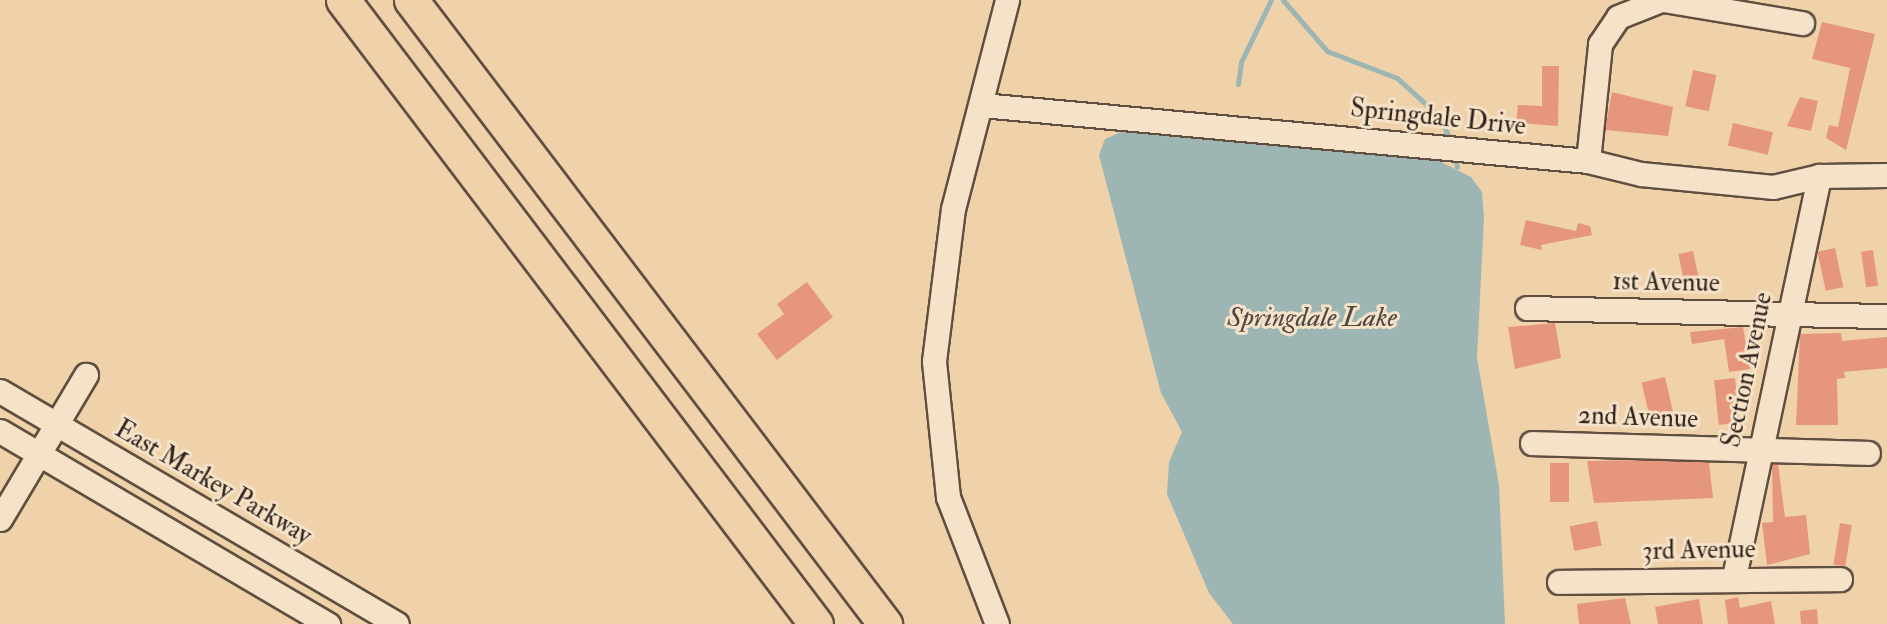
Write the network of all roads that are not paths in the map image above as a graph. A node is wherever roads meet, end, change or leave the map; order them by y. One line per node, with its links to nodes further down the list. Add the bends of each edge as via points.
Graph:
1 (343, 0): 27 (highway)
2 (411, 0): 28 (highway)
3 (1007, 0): 6 (street)
4 (1663, 0): 5 (street); 7 (street, via 1618,17 1600,44)
5 (1802, 23)
6 (982, 104): 7 (street, Springdale Drive); 29 (street, via 953,209 935,335 934,407 948,497)
7 (1588, 160): 9 (street, Springdale Drive, via 1641,174 1773,187)
8 (1887, 175): 9 (street, Springdale Drive)
9 (1819, 176): 11 (street, Section Avenue)
10 (1527, 308): 11 (street, 1st Avenue)
11 (1788, 313): 12 (street, 1st Avenue); 18 (street, Section Avenue)
12 (1887, 316)
13 (86, 375): 15 (street)
14 (0, 391): 15 (street, East Markey Parkway)
15 (60, 426): 20 (street); 26 (street, East Markey Parkway)
16 (0, 431): 20 (street)
17 (1532, 443): 18 (street, 2nd Avenue)
18 (1759, 450): 19 (street, 2nd Avenue); 22 (street, Section Avenue)
19 (1868, 453)
20 (43, 456): 21 (street); 25 (street)
21 (0, 519)
22 (1734, 577): 23 (street, 3rd Avenue); 24 (street, 3rd Avenue)
23 (1840, 579)
24 (1559, 582)
25 (328, 624)
26 (397, 624)
27 (816, 624)
28 (885, 624)
29 (997, 624)

